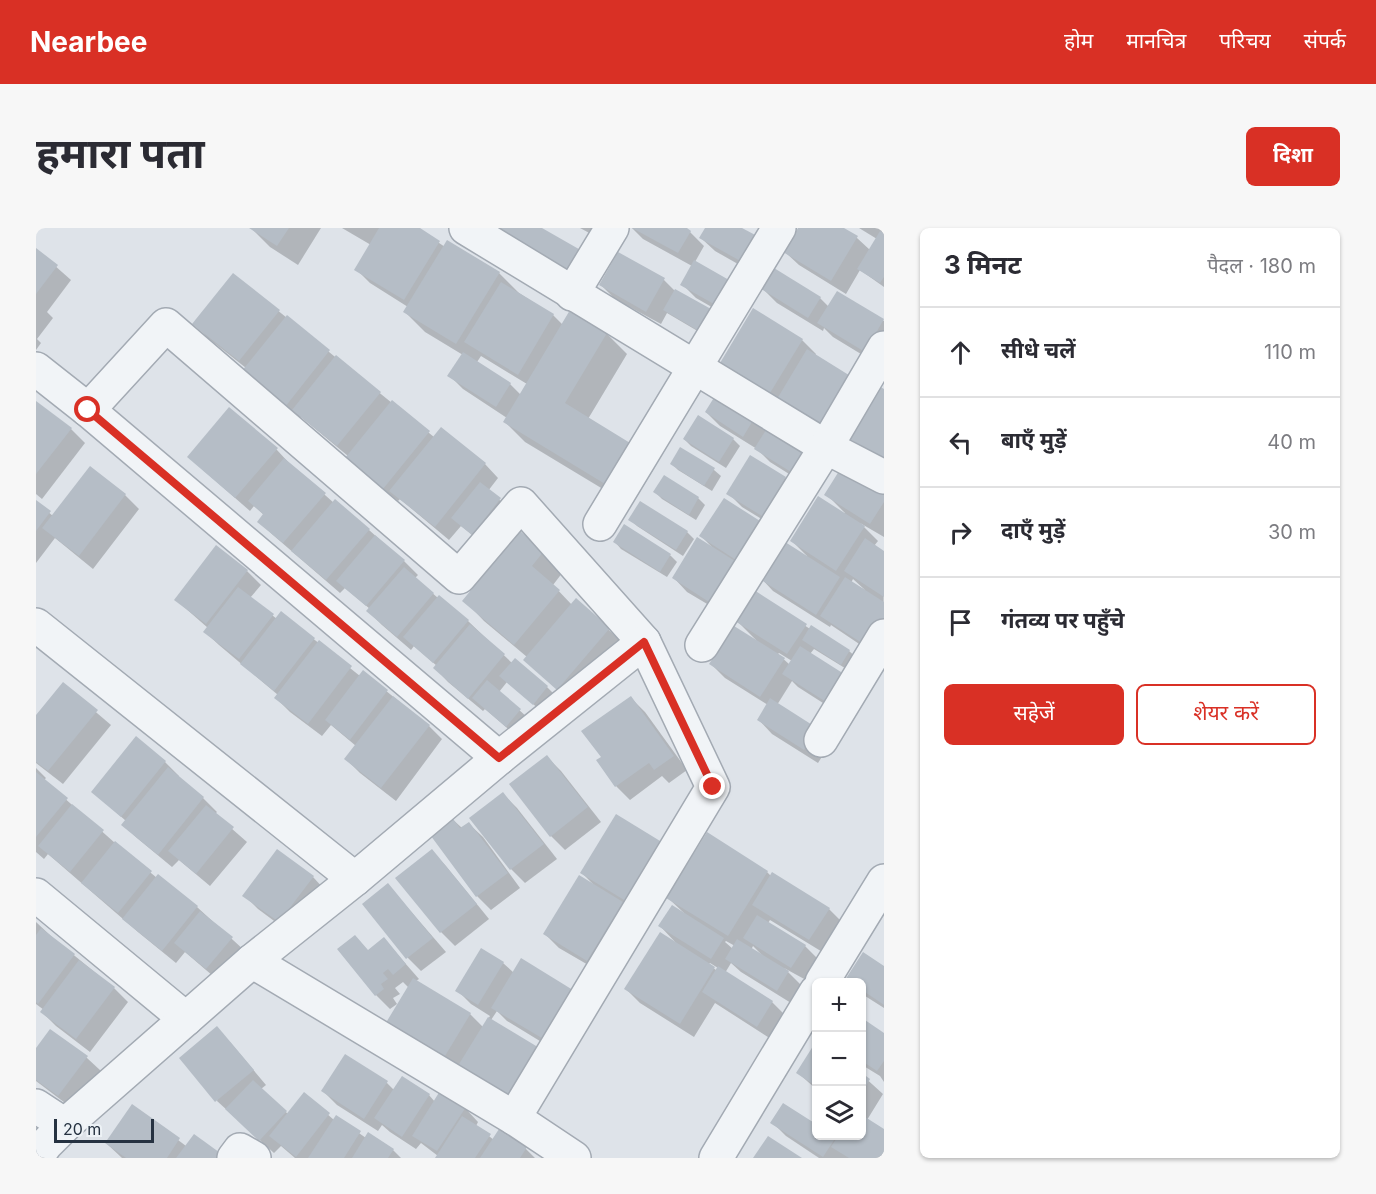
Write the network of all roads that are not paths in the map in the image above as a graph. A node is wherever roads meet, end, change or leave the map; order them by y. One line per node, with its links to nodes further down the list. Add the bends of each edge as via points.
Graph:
1 (466, 228): 4 (street)
2 (612, 228): 4 (street)
3 (779, 228): 6 (street)
4 (572, 294): 6 (street)
5 (884, 348): 9 (street)
6 (695, 366): 9 (street); 11 (street)
7 (36, 369): 8 (street)
8 (88, 410): 14 (street, via 166,325 459,577 521,504); 17 (street)
9 (826, 447): 10 (street); 15 (street)
10 (884, 477)
11 (600, 524)
12 (36, 625): 18 (street)
13 (884, 636): 16 (street)
14 (644, 642): 17 (street); 26 (street, via 713,787)
15 (702, 645)
16 (821, 740)
17 (499, 758): 18 (street)
18 (355, 879): 21 (street)
19 (884, 881): 22 (street)
20 (36, 895): 24 (street)
21 (252, 961): 24 (street); 26 (street)
22 (824, 978)
23 (812, 999): 32 (street)
24 (186, 1019): 27 (street)
25 (36, 1106): 27 (street)
26 (514, 1118): 31 (street)
27 (65, 1125): 28 (street)
28 (36, 1158)
29 (234, 1158): 30 (street, via 240,1150)
30 (254, 1158)
31 (574, 1158)
32 (716, 1158)

